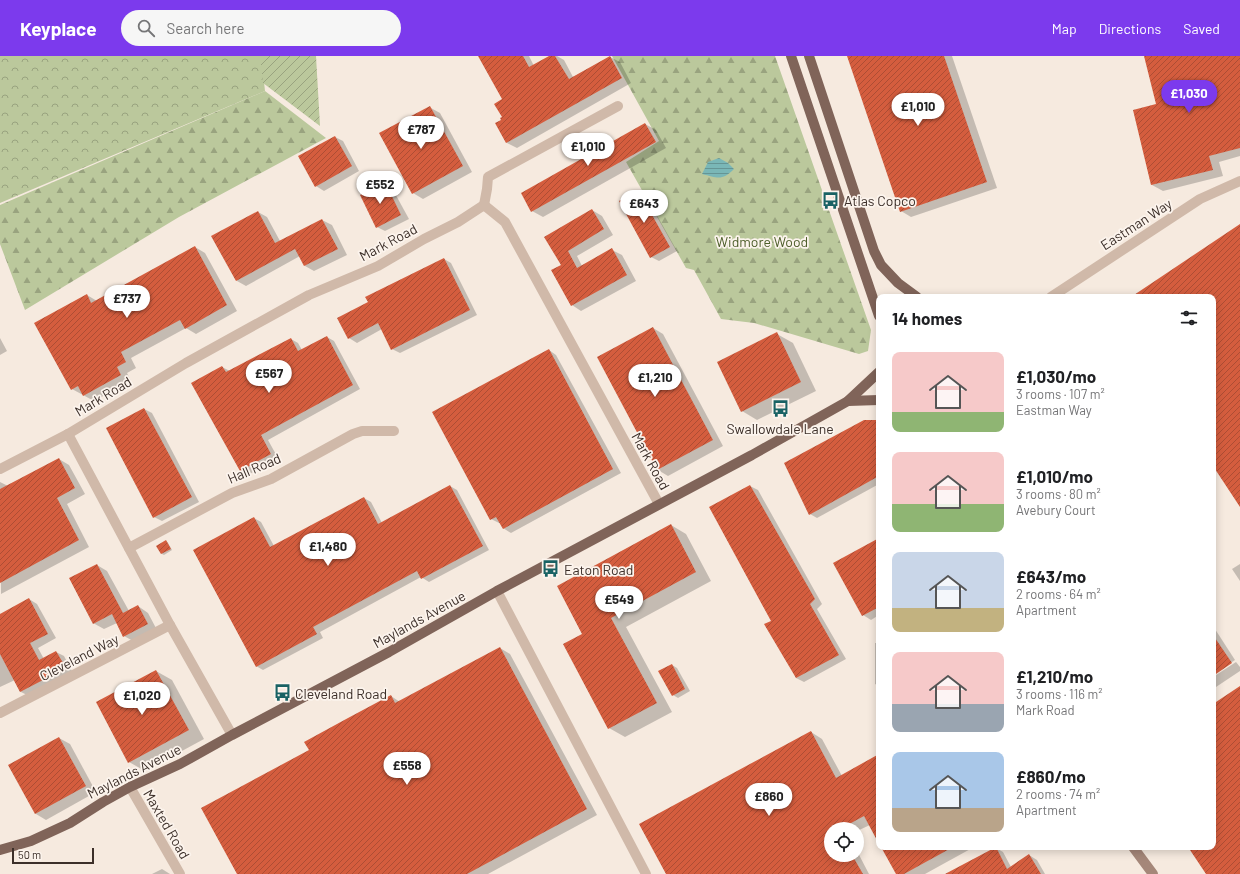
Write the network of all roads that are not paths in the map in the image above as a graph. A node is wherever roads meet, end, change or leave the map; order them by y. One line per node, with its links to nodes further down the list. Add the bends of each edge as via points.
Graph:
1 (791, 56): 8 (main road)
2 (809, 56): 6 (main road, via 874,251 881,265 898,283)
3 (618, 106): 5 (street, via 488,177)
4 (1240, 181): 7 (street, Eastman Way, via 1200,199)
5 (484, 205): 13 (street, Mark Road, via 378,266 309,295 186,363); 15 (street, Mark Road, via 505,222)
6 (914, 294)
7 (1056, 294)
8 (876, 307)
9 (876, 375): 11 (main road, Maylands Avenue)
10 (876, 400): 11 (main road, Maylands Avenue)
11 (848, 402): 15 (main road, Maylands Avenue)
12 (394, 431): 16 (street, Hall Road, via 362,431 353,434 271,479 232,493)
13 (68, 434): 14 (street, Mark Road); 16 (street)
14 (0, 469)
15 (659, 504): 17 (main road, Maylands Avenue)
16 (129, 548): 18 (street)
17 (496, 592): 20 (main road, Maylands Avenue, via 389,652); 25 (street)
18 (170, 625): 19 (street, Cleveland Way); 20 (street)
19 (0, 713)
20 (232, 734): 21 (main road, Maylands Avenue, via 180,764)
21 (130, 787): 22 (main road, Maylands Avenue, via 70,823 31,841); 24 (street, Maxted Road)
22 (0, 850)
23 (1135, 850): 26 (street)
24 (180, 874)
25 (646, 874)
26 (1153, 874)

